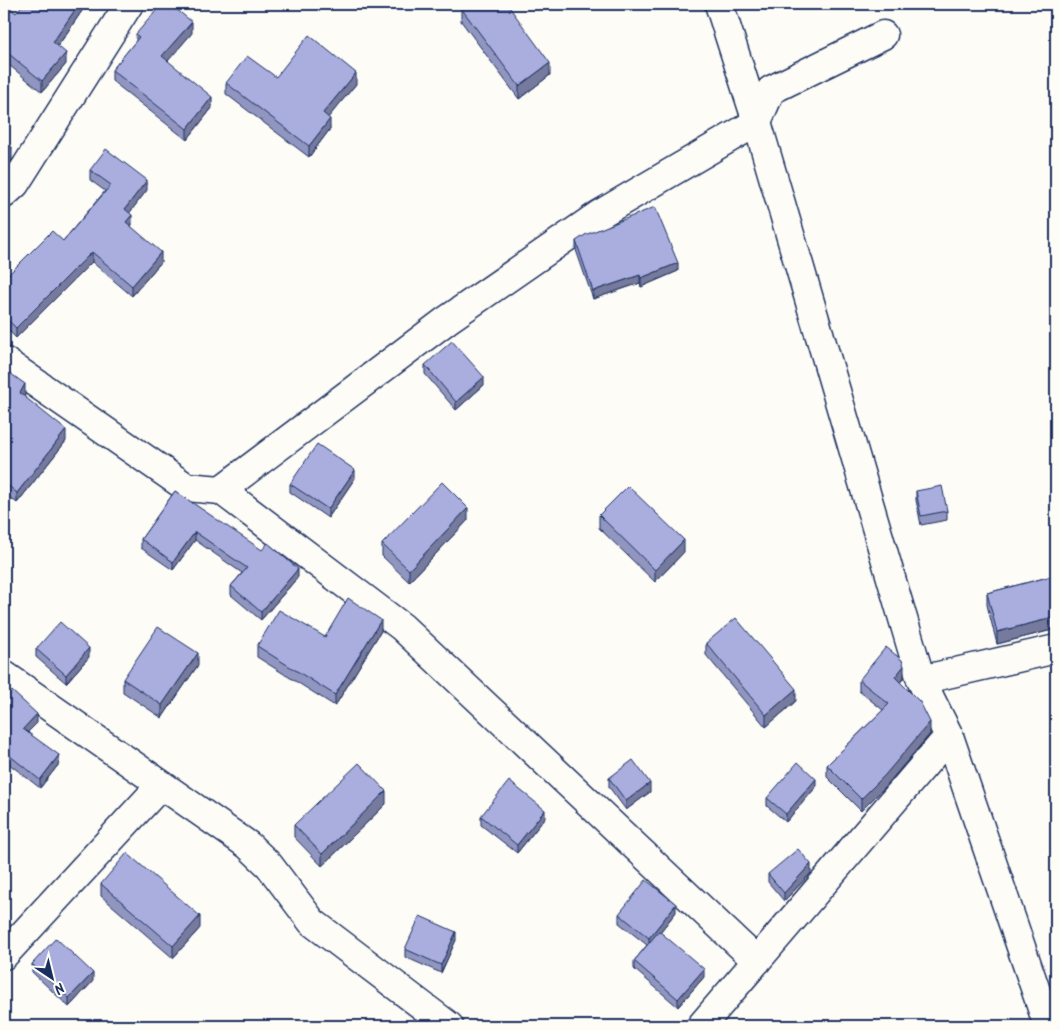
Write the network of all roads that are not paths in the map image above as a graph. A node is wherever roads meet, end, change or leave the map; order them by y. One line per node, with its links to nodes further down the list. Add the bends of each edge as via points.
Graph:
1 (129, 4): 5 (street, via 15,184)
2 (719, 4): 4 (street)
3 (883, 35): 4 (street, via 771,90)
4 (757, 122): 7 (street, via 592,220 447,320); 10 (street)
5 (4, 194)
6 (4, 361): 7 (street, via 186,487)
7 (221, 490): 14 (street, via 402,627)
8 (1056, 649): 10 (street)
9 (4, 675): 12 (street)
10 (921, 680): 11 (street)
11 (949, 736): 14 (street); 17 (street)
12 (161, 785): 13 (street); 15 (street, via 248,845 269,865 312,922)
13 (4, 955)
14 (757, 961): 16 (street)
15 (449, 1026)
16 (701, 1026)
17 (1048, 1026)

